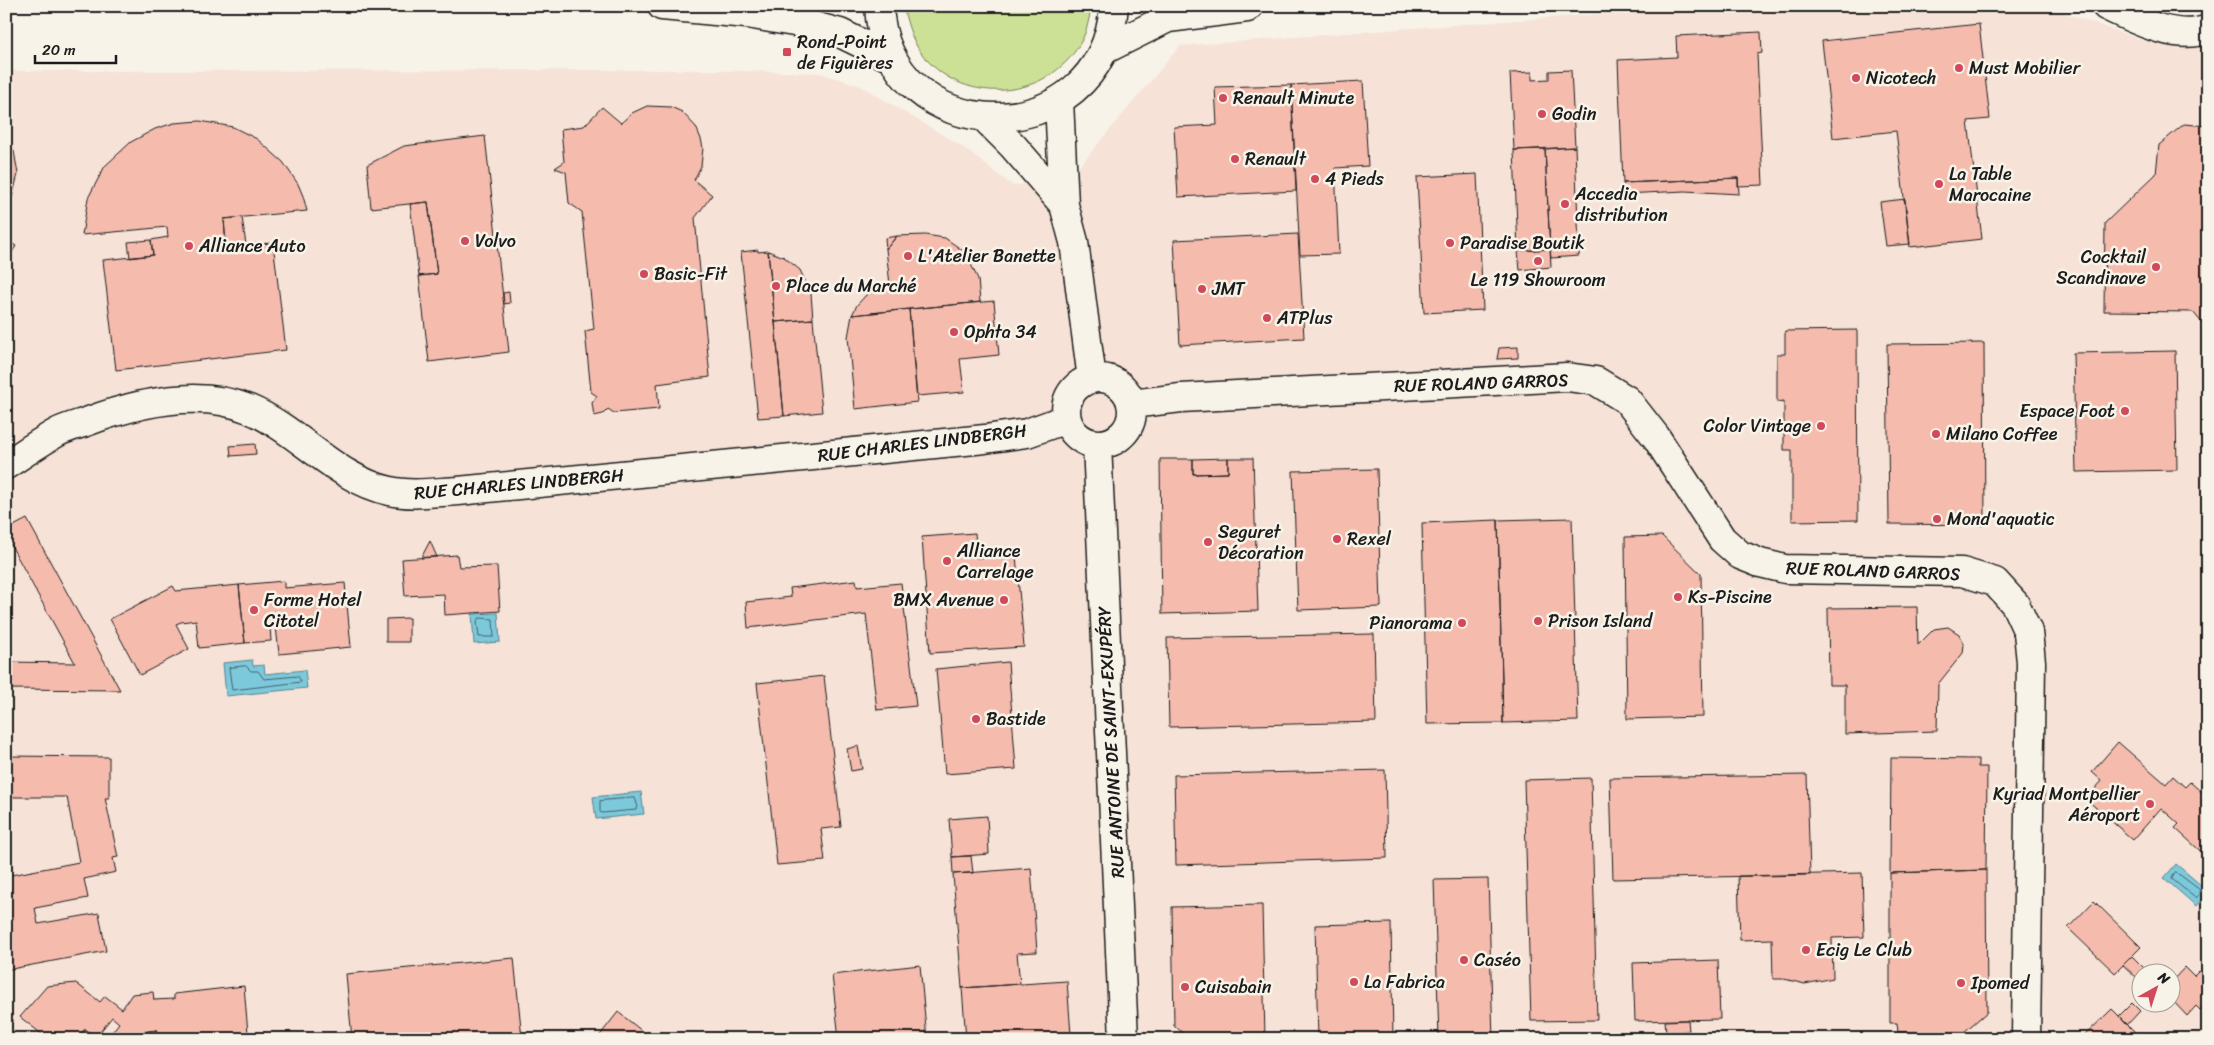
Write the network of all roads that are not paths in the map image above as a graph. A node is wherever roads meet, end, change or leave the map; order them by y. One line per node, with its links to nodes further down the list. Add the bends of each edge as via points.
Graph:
1 (662, 6): 8 (street, via 747,14 806,24 840,33)
2 (879, 6): 8 (street, via 880,24)
3 (1114, 6): 7 (street, via 1113,23)
4 (1249, 6): 7 (street, via 1168,18)
5 (2106, 6): 6 (street, via 2133,19 2178,32)
6 (2208, 30)
7 (1104, 50): 9 (street, via 1086,78)
8 (893, 59): 10 (street, via 910,82 932,100 957,112)
9 (1059, 101): 10 (street, via 1024,115); 11 (street)
10 (985, 118): 11 (street)
11 (1064, 205): 12 (street, via 1074,242)
12 (1092, 378): 13 (street, via 1112,381 1127,394); 14 (street, via 1074,389 1065,408)
13 (1131, 404): 15 (street, via 1132,414 1124,432 1107,443); 18 (street, RUE ROLAND GARROS, via 1181,398 1559,377 1596,381 1627,400 1656,437 1722,539 1740,555 1785,569 1962,572 1995,582 2015,604 2028,632 2031,662)
14 (1066, 419): 15 (street, via 1078,437); 16 (street, RUE CHARLES LINDBERGH, via 1027,433 985,440 458,492 402,494 378,488 355,477 249,409 202,399 173,400 103,415 59,432)
15 (1097, 444): 17 (street, RUE ANTOINE DE SAINT-EXUPÉRY)
16 (6, 465)
17 (1124, 1039)
18 (2026, 1039)

